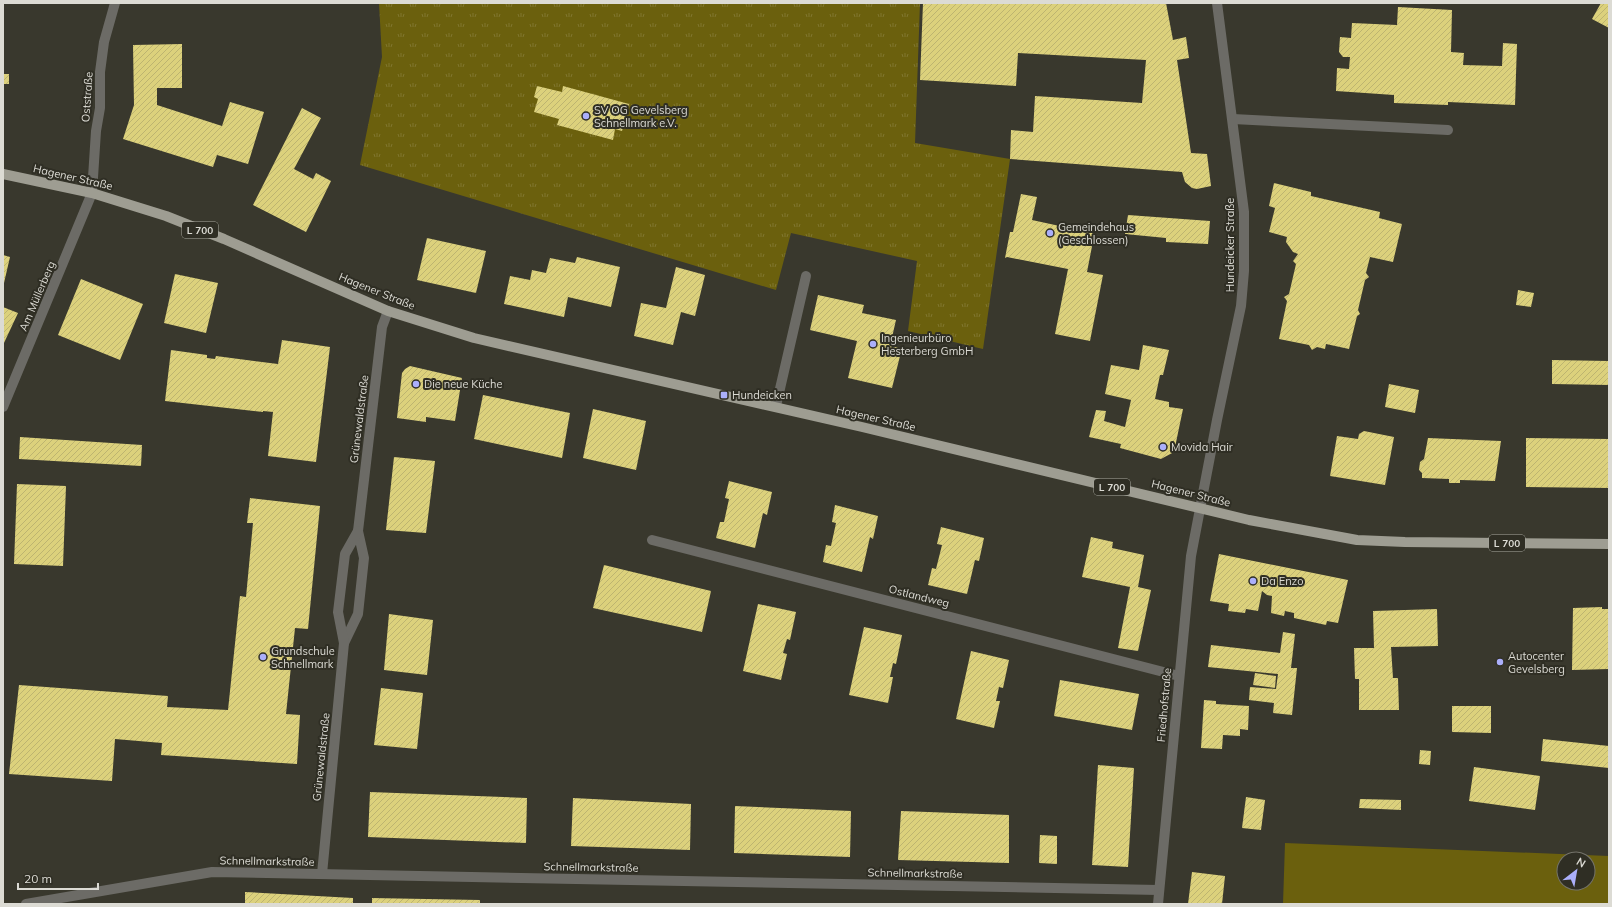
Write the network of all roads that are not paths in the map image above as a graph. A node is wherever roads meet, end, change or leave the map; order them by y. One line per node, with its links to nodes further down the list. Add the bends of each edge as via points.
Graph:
1 (115, 3): 6 (street, Oststraße, via 104,42 100,72 100,108)
2 (1217, 3): 3 (street, Hundeicker Straße)
3 (1233, 119): 4 (street); 11 (street, Hundeicker Straße, via 1244,212 1241,306)
4 (1448, 130)
5 (3, 174): 6 (main road, Hagener Straße / L 700)
6 (92, 193): 8 (main road, Hagener Straße / L 700, via 166,216 224,239); 10 (street, Am Müllerberg)
7 (806, 276): 9 (street)
8 (388, 311): 9 (main road, Hagener Straße / L 700, via 474,338); 12 (street, Grünewaldstraße, via 382,327)
9 (776, 406): 11 (main road, Hagener Straße / L 700)
10 (3, 407)
11 (1200, 508): 14 (main road, Hagener Straße / L 700, via 1357,540); 16 (street, Friedhofstraße, via 1191,556)
12 (358, 531): 15 (street, Grünewaldstraße, via 346,554 338,612); 15 (street, Grünewaldstraße, via 364,558 358,614)
13 (652, 540): 16 (street, Ostlandweg)
14 (1609, 544)
15 (344, 643): 17 (street, Grünewaldstraße)
16 (1179, 676): 18 (street, Friedhofstraße)
17 (322, 874): 18 (street, Schnellmarkstraße); 19 (street, Schnellmarkstraße, via 212,872)
18 (1159, 890): 20 (street, Friedhofstraße)
19 (26, 904)
20 (1158, 904)

